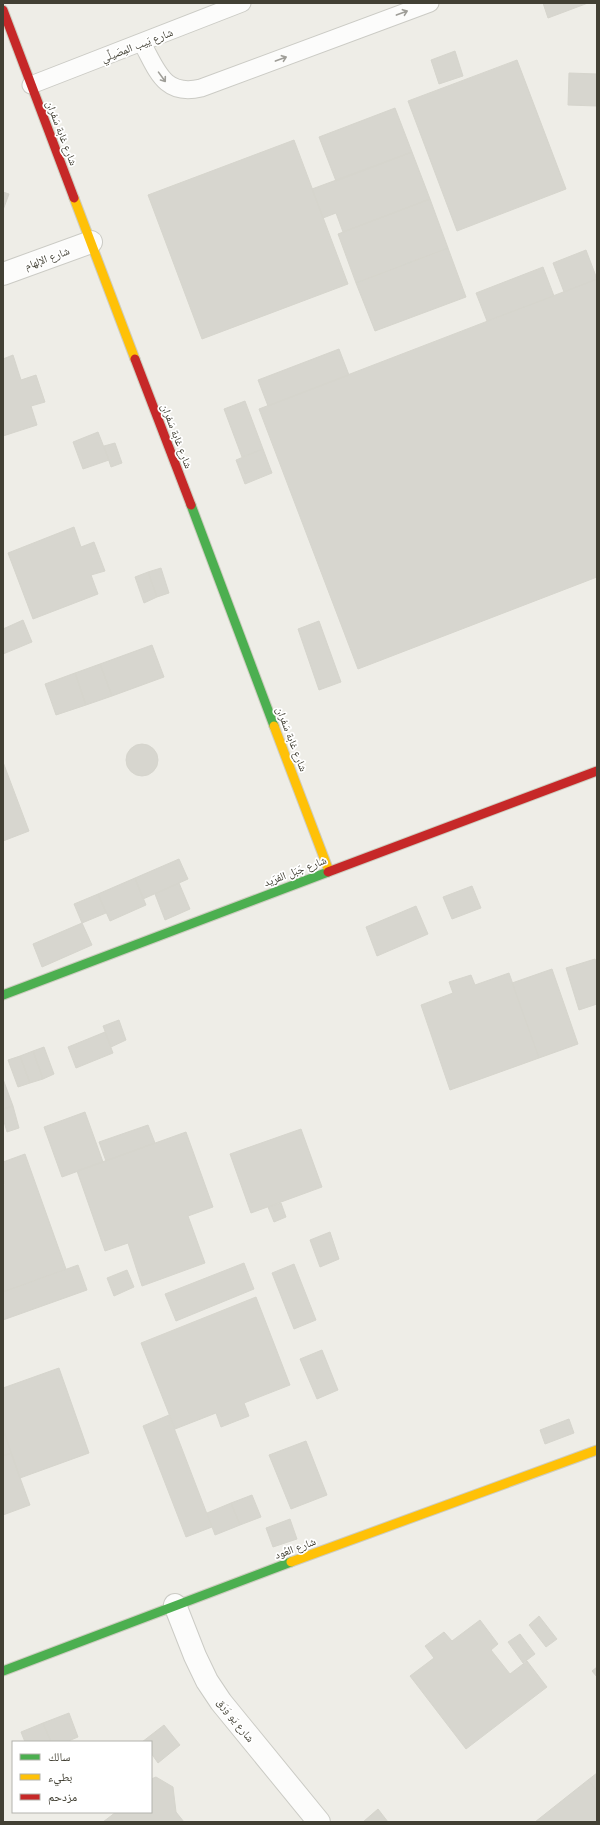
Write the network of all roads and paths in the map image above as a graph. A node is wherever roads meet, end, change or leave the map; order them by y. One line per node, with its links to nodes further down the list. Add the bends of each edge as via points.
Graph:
1 (242, 3): 4 (lane, شارع يَيب المِصَيلِّي)
2 (430, 3): 4 (lane, one-way to 2, via 160,76 168,85 178,90 190,91)
3 (3, 10): 5 (street, شارع غابة سَفران)
4 (142, 43): 5 (lane, شارع يَيب المِصَيلِّي)
5 (32, 85): 6 (street, شارع غابة سَفران)
6 (91, 242): 7 (street, شارع الإلهام); 9 (street, شارع غابة سَفران)
7 (3, 274)
8 (597, 771): 9 (street, شارع جَبَل الفرَيد)
9 (329, 871): 10 (street, شارع جَبَل الفرَيد)
10 (3, 995)
11 (597, 1450): 12 (street, شارع العُود)
12 (175, 1605): 13 (street, شارع العُود); 14 (street, شارع يَو وَرَق, via 207,1681 221,1702)
13 (3, 1671)
14 (319, 1822)

